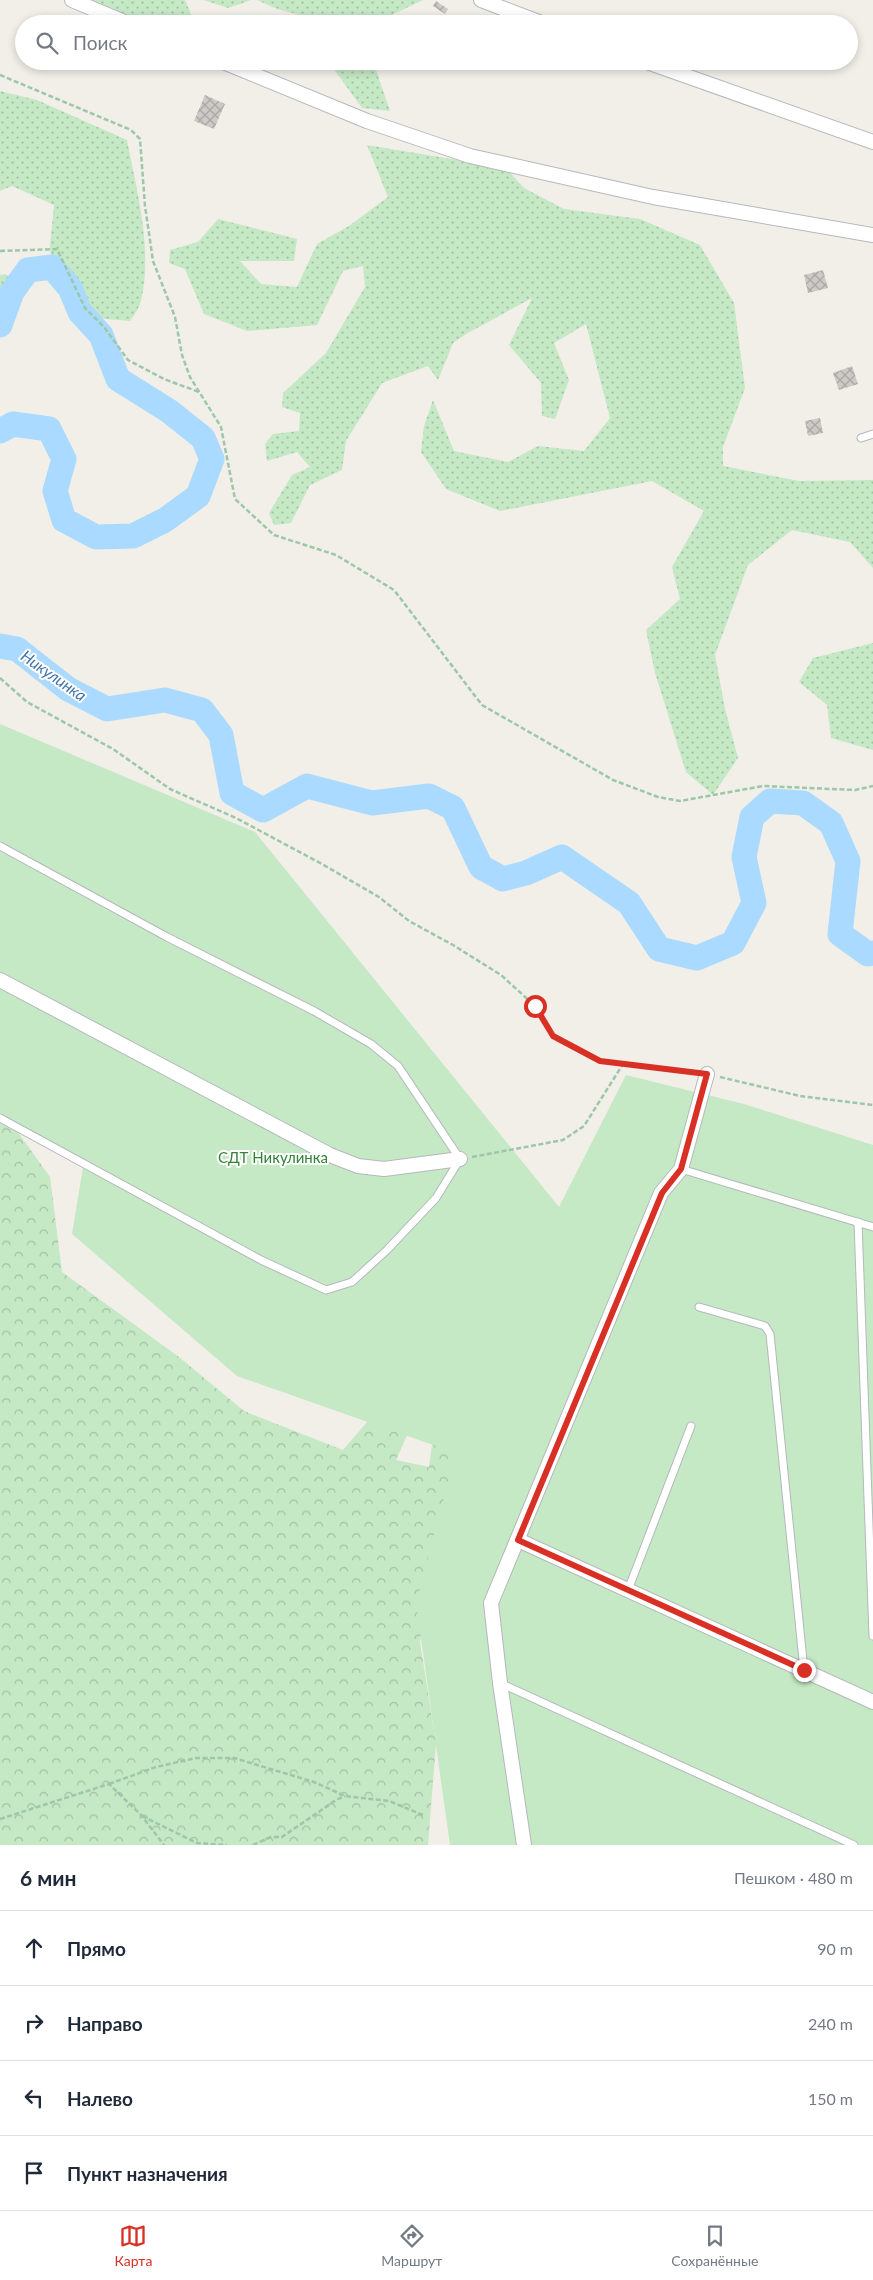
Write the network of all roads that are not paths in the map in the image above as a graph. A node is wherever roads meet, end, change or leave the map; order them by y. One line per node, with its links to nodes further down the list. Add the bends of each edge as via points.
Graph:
1 (72, 0): 3 (street)
2 (482, 0): 4 (street)
3 (108, 15)
4 (521, 15)
5 (243, 70): 8 (street, via 367,121 470,156 653,197)
6 (669, 70): 7 (street)
7 (873, 142)
8 (873, 235)
9 (873, 434): 10 (lane)
10 (861, 438)
11 (0, 846): 15 (lane, via 133,919 314,1010 371,1044 398,1066)
12 (0, 980): 15 (street, via 330,1155 358,1166 384,1169)
13 (707, 1074): 16 (street)
14 (0, 1118): 15 (lane, via 261,1260 326,1290 352,1282 387,1250 436,1198)
15 (460, 1159)
16 (681, 1169): 17 (lane); 21 (street, via 662,1193)
17 (858, 1222): 18 (lane); 23 (lane)
18 (873, 1226)
19 (699, 1307): 24 (lane, via 765,1326 770,1334)
20 (691, 1426): 22 (lane)
21 (518, 1540): 22 (street); 25 (street, via 491,1603)
22 (628, 1590): 24 (street)
23 (873, 1636)
24 (804, 1670): 26 (street)
25 (500, 1683): 27 (street); 28 (lane)
26 (873, 1702)
27 (524, 1845)
28 (854, 1845)

